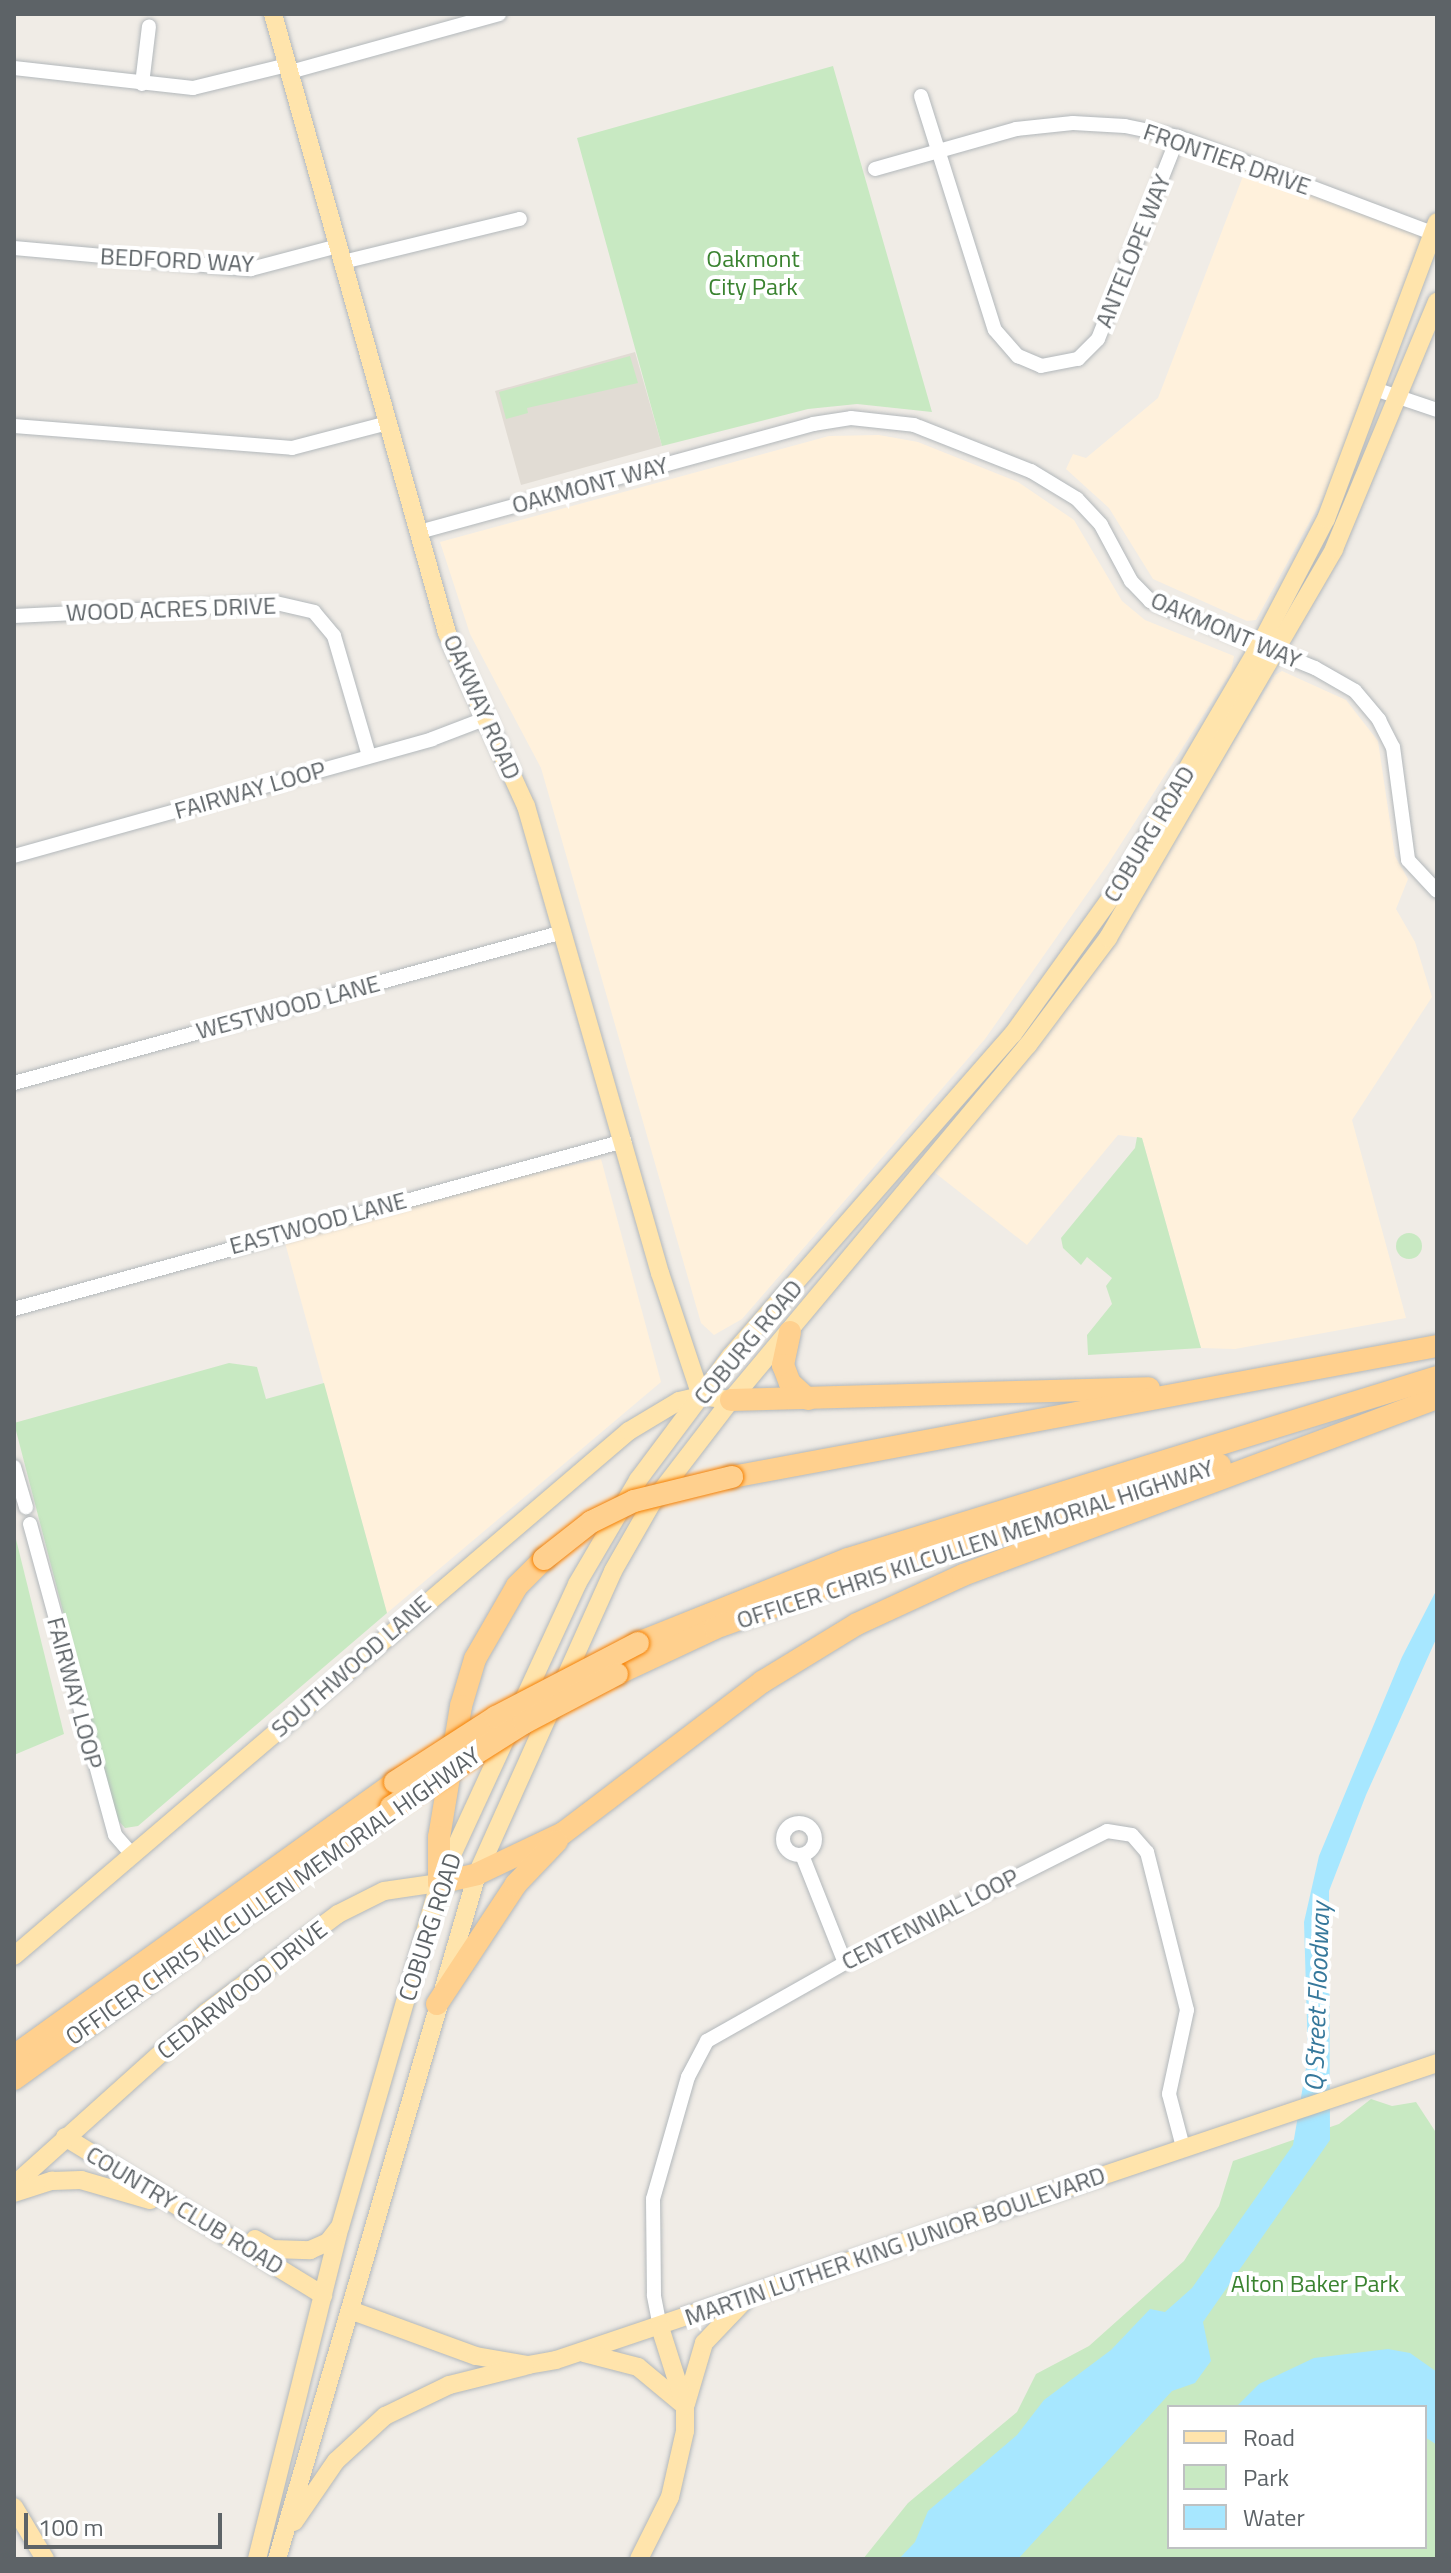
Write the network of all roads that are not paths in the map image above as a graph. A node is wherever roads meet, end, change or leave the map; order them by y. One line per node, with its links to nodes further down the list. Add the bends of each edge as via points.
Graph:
1 (273, 14): 5 (main road, OAKWAY ROAD)
2 (499, 14): 5 (street)
3 (149, 26): 6 (street)
4 (14, 68): 6 (street)
5 (288, 69): 6 (street, via 203,88); 14 (main road, OAKWAY ROAD)
6 (142, 84)
7 (921, 96): 9 (street, ANTELOPE WAY)
8 (1178, 137): 9 (street, FRONTIER DRIVE, via 1125,126 1063,124 1016,129); 9 (street, ANTELOPE WAY, via 1098,339 1078,359 1051,366 1018,356 995,330); 12 (street, FRONTIER DRIVE)
9 (938, 151): 10 (street, FRONTIER DRIVE)
10 (875, 169)
11 (520, 219): 14 (street, BEDFORD WAY)
12 (1436, 230): 16 (main road, COBURG ROAD)
13 (14, 248): 14 (street, BEDFORD WAY, via 251,269)
14 (340, 254): 19 (main road, OAKWAY ROAD)
15 (1437, 302): 17 (main road, COBURG ROAD)
16 (1378, 390): 17 (street); 23 (main road, COBURG ROAD)
17 (1399, 398): 18 (street); 23 (main road, COBURG ROAD, via 1356,504)
18 (1437, 410)
19 (388, 423): 20 (street, via 292,448); 21 (main road, OAKWAY ROAD)
20 (14, 426)
21 (419, 532): 23 (street, OAKMONT WAY, via 813,424 881,419 914,425 1055,484 1101,525 1131,581 1150,601); 24 (main road, OAKWAY ROAD, via 447,633)
22 (14, 616): 25 (street, WOOD ACRES DRIVE, via 276,603 314,612 334,636)
23 (1268, 649): 27 (street, OAKMONT WAY, via 1345,683 1379,720 1396,760 1405,853 1419,877); 29 (main road, COBURG ROAD)
24 (484, 719): 25 (street, FAIRWAY LOOP); 28 (main road, OAKWAY ROAD, via 526,806)
25 (369, 756): 26 (street, FAIRWAY LOOP)
26 (14, 856)
27 (1437, 891)
28 (563, 932): 30 (street, WESTWOOD LANE); 31 (main road, OAKWAY ROAD)
29 (1020, 1039): 33 (main road, COBURG ROAD); 37 (main road, COBURG ROAD)
30 (14, 1083)
31 (624, 1141): 32 (street, EASTWOOD LANE); 37 (main road, OAKWAY ROAD)
32 (14, 1309)
33 (790, 1332): 39 (highway, via 783,1365 790,1383); 40 (main road, COBURG ROAD)
34 (1437, 1346): 36 (highway)
35 (1437, 1377): 52 (highway, OFFICER CHRIS KILCULLEN MEMORIAL HIGHWAY, bridge, via 848,1559 638,1643 496,1717 395,1782)
36 (1222, 1385): 39 (highway); 48 (highway, bridge, via 732,1477 634,1501 591,1522 517,1586 475,1659 461,1706 439,1837)
37 (701, 1396): 40 (main road); 46 (main road, SOUTHWOOD LANE, via 679,1401 629,1431); 48 (main road, COBURG ROAD, via 638,1480 577,1584)
38 (1437, 1397): 44 (highway, via 963,1575 857,1624 762,1682); 54 (highway, OFFICER CHRIS KILCULLEN MEMORIAL HIGHWAY, bridge, via 851,1579 715,1628 617,1674 503,1736 391,1807)
39 (808, 1399): 40 (highway)
40 (731, 1400): 47 (main road, COBURG ROAD, via 652,1503 613,1571)
41 (14, 1467): 42 (street)
42 (26, 1507)
43 (30, 1524): 46 (street, FAIRWAY LOOP, via 110,1821)
44 (537, 1855): 47 (highway); 51 (highway)
45 (802, 1855): 50 (street)
46 (133, 1856): 49 (main road, SOUTHWOOD LANE)
47 (477, 1874): 48 (highway); 51 (main road, COBURG ROAD)
48 (439, 1883): 55 (main road, CEDARWOOD DRIVE, via 384,1891 338,1914 207,2012); 60 (main road, COBURG ROAD)
49 (14, 1956)
50 (845, 1963): 56 (street, CENTENNIAL LOOP, via 1094,1835 1112,1830 1132,1835 1147,1852 1187,2010 1169,2094); 65 (street, CENTENNIAL LOOP, via 723,2028 695,2059 653,2199 654,2295)
51 (437, 2004): 64 (main road, COBURG ROAD)
52 (14, 2056)
53 (1437, 2064): 56 (main road, MARTIN LUTHER KING JUNIOR BOULEVARD)
54 (14, 2079)
55 (65, 2137): 57 (main road, COUNTRY CLUB ROAD); 59 (main road, COUNTRY CLUB ROAD)
56 (1183, 2147): 63 (main road, MARTIN LUTHER KING JUNIOR BOULEVARD)
57 (14, 2185)
58 (14, 2193): 59 (main road, via 52,2181 81,2180)
59 (175, 2209): 61 (main road, COUNTRY CLUB ROAD)
60 (340, 2227): 61 (main road, via 328,2242 310,2250 272,2249 245,2234); 62 (main road, COBURG ROAD)
61 (227, 2233): 62 (main road, COUNTRY CLUB ROAD)
62 (323, 2295): 66 (main road, COBURG ROAD)
63 (751, 2295): 65 (main road, MARTIN LUTHER KING JUNIOR BOULEVARD); 69 (main road, via 704,2343)
64 (350, 2310): 66 (main road, via 327,2320); 68 (main road, MARTIN LUTHER KING JUNIOR BOULEVARD, via 462,2353); 71 (main road, COBURG ROAD)
65 (660, 2327): 67 (main road, MARTIN LUTHER KING JUNIOR BOULEVARD); 69 (main road)
66 (312, 2340): 73 (main road, COBURG ROAD)
67 (581, 2353): 68 (main road, MARTIN LUTHER KING JUNIOR BOULEVARD); 69 (main road, via 638,2367)
68 (528, 2365): 71 (main road, via 415,2399 365,2432 322,2479)
69 (685, 2406): 75 (main road, via 682,2454 672,2488)
70 (14, 2507): 72 (main road)
71 (285, 2537): 74 (main road, COBURG ROAD)
72 (45, 2559)
73 (257, 2559)
74 (277, 2559)
75 (639, 2559)

